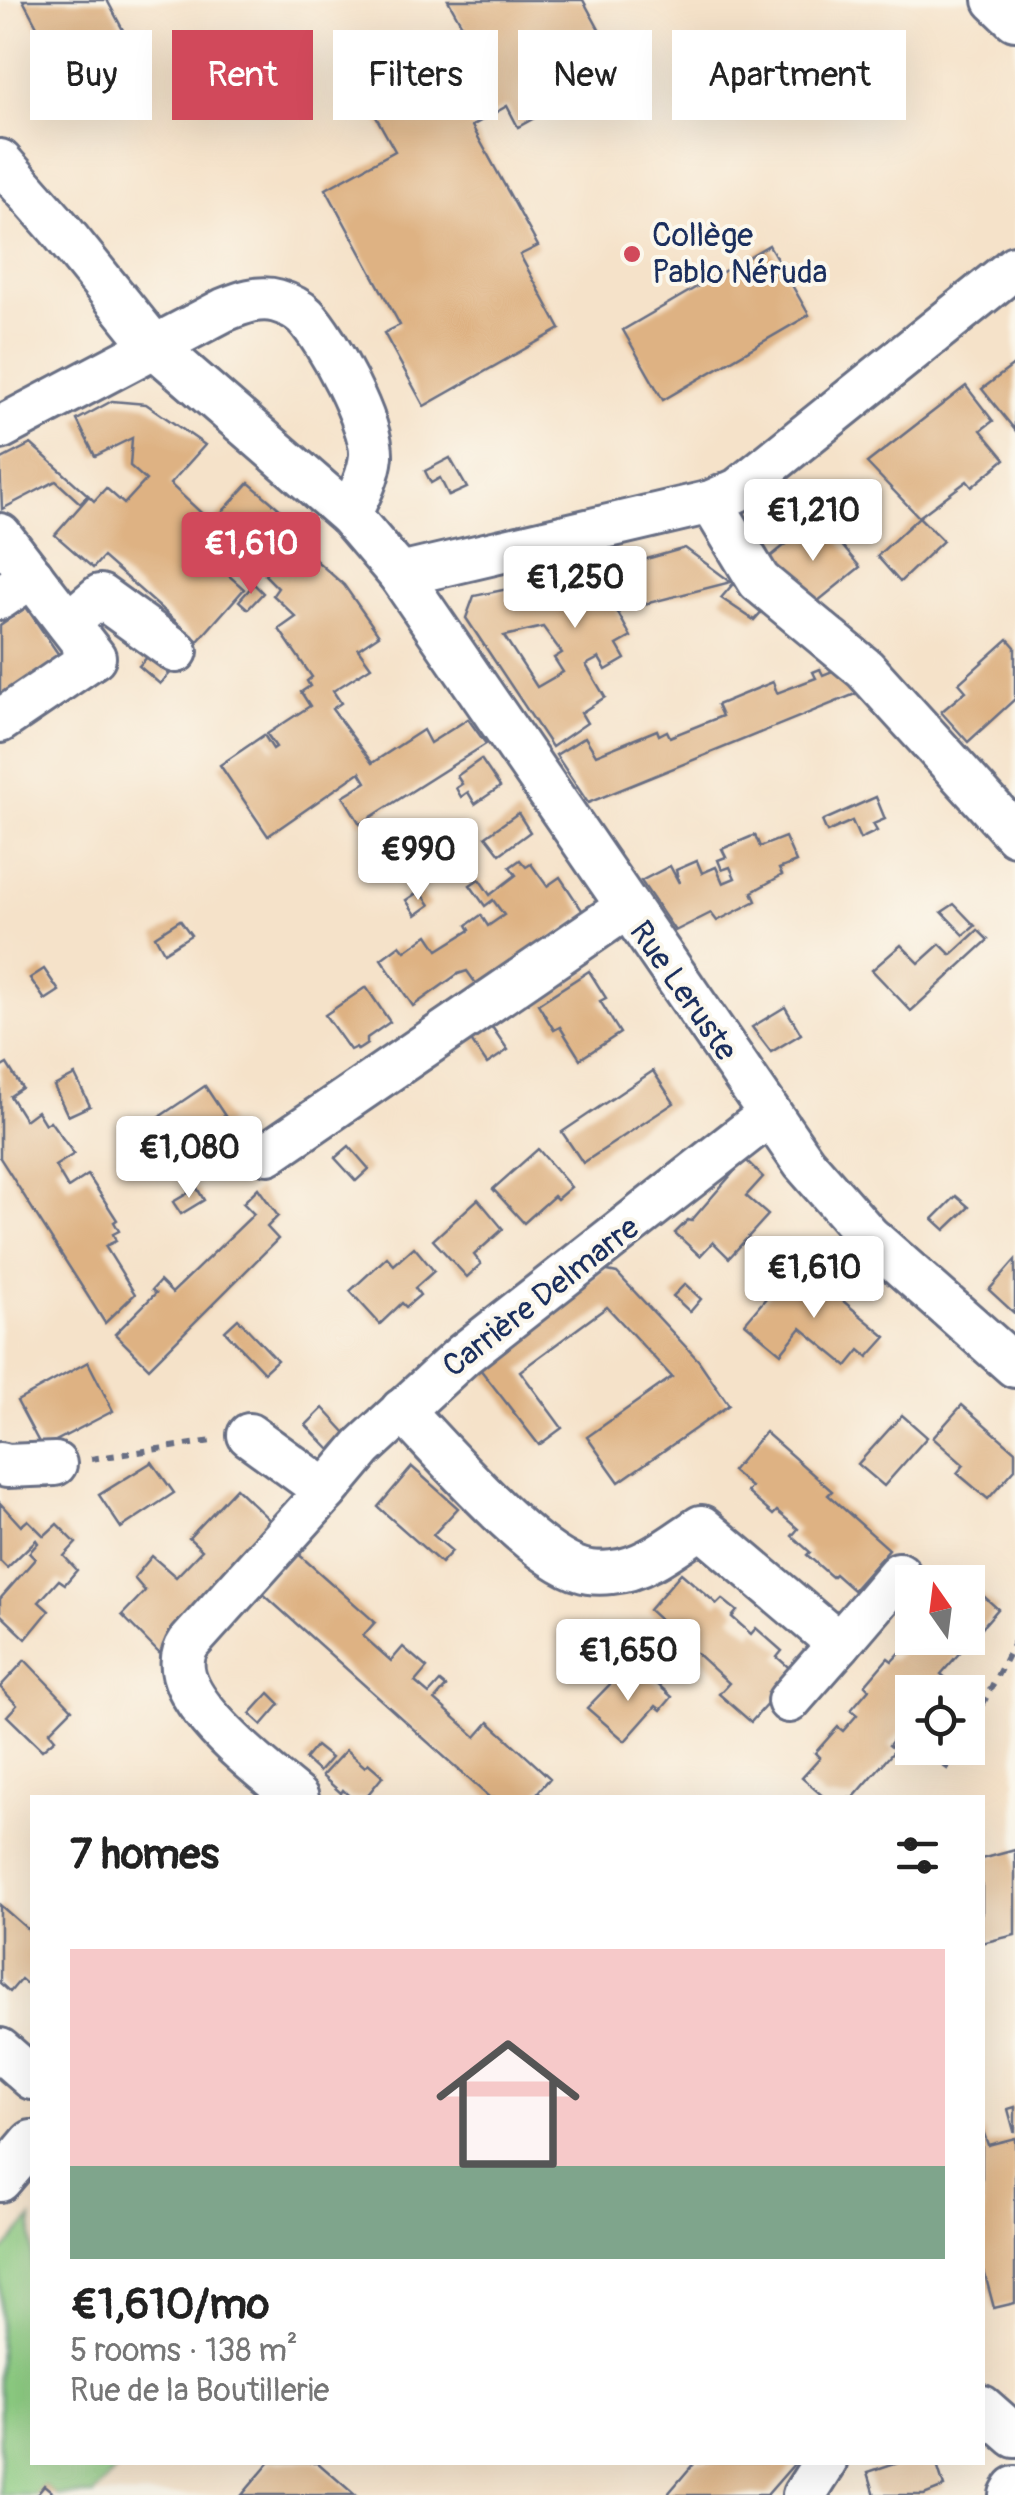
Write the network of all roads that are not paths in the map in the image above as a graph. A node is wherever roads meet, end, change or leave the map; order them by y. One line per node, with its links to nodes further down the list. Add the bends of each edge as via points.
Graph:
1 (995, 0): 2 (street)
2 (1015, 19)
3 (0, 162): 5 (street, Rue Leruste)
4 (1015, 268): 7 (street, via 762,473)
5 (154, 346): 6 (street); 8 (street, Rue Leruste); 8 (street, via 249,300 272,299 305,316 367,427 371,457)
6 (0, 428)
7 (710, 502): 10 (street); 15 (street, via 759,581 864,669)
8 (349, 515): 10 (street, Rue Leruste)
9 (0, 534): 11 (street)
10 (400, 575): 16 (street, Rue Leruste)
11 (16, 587): 12 (street)
12 (68, 623): 13 (street, via 100,596); 14 (street, via 94,657)
13 (176, 651)
14 (0, 720)
15 (1015, 834)
16 (626, 908): 17 (street, Rue Leruste); 18 (street)
17 (770, 1116): 19 (street, Rue Leruste, via 869,1237); 20 (street, Carrière Delmarre)
18 (268, 1153)
19 (1015, 1366)
20 (402, 1410): 24 (street, Carrière Delmarre); 26 (street, via 554,1557 582,1571 614,1572 649,1560 701,1527)
21 (249, 1436): 24 (street)
22 (0, 1464): 23 (street)
23 (55, 1464)
24 (326, 1492): 28 (street, Carrière Delmarre, via 182,1654 181,1669 201,1706)
25 (895, 1578): 26 (street)
26 (840, 1644): 27 (street)
27 (788, 1701)
28 (293, 1795)
29 (0, 2050): 30 (street)
30 (30, 2076)
31 (30, 2144): 32 (street)
32 (0, 2180)
33 (985, 2410): 34 (street)
34 (1015, 2436)
35 (823, 2465): 36 (street)
36 (804, 2495)

